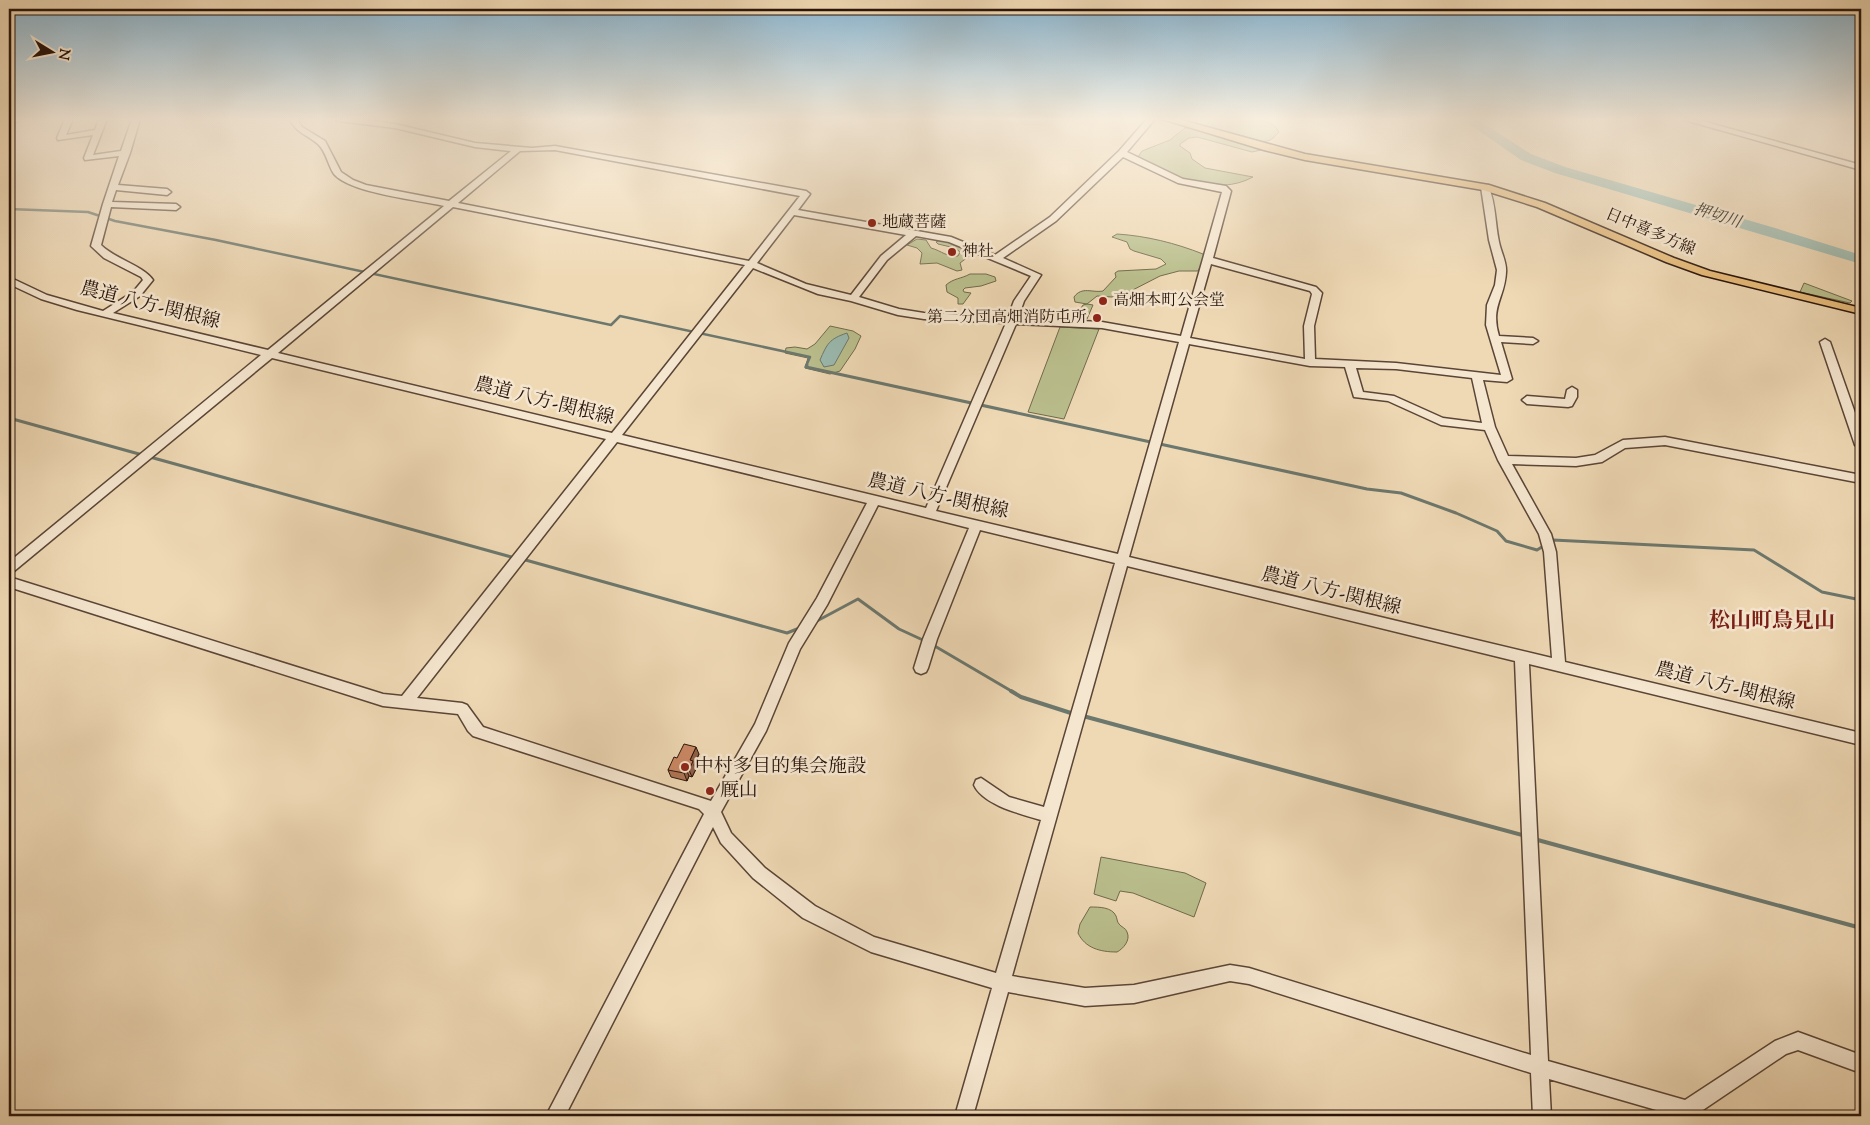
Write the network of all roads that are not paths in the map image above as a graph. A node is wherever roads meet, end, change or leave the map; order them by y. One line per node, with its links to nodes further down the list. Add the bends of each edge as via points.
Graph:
1 (119, 172): 8 (street)
2 (338, 172): 12 (street, via 350,182 364,187)
3 (490, 172): 12 (street)
4 (683, 172): 14 (street, via 806,194)
5 (1103, 172): 16 (street, via 1052,220)
6 (1161, 172): 17 (street, via 1181,181 1228,191)
7 (1392, 172): 9 (main road, 日中喜多方線)
8 (113, 187): 10 (street); 11 (street)
9 (1485, 187): 21 (main road, 日中喜多方線, via 1542,205 1706,273); 25 (street, via 1502,270 1492,305)
10 (168, 192)
11 (107, 204): 13 (street); 22 (street, via 96,246 107,256 145,275 148,280 137,293)
12 (450, 204): 18 (street); 28 (street)
13 (176, 207)
14 (793, 212): 15 (street); 18 (street)
15 (913, 234): 16 (street, via 951,240); 20 (street, via 884,258)
16 (997, 258): 23 (street, via 1036,275 1019,301)
17 (1208, 260): 24 (street); 29 (street, via 1313,289 1317,293 1309,326)
18 (752, 264): 20 (street, via 803,286); 35 (street)
19 (9, 280): 22 (street, 農道 八方-関根線, via 52,300)
20 (853, 298): 23 (street, via 898,312 924,316)
21 (1861, 311)
22 (105, 314): 28 (street, 農道 八方-関根線)
23 (1012, 321): 24 (street, via 1102,325); 40 (street)
24 (1184, 340): 29 (street); 42 (street)
25 (1494, 340): 26 (street); 31 (street, via 1507,379)
26 (1533, 341)
27 (1825, 342): 36 (street)
28 (268, 354): 35 (street, 農道 八方-関根線); 43 (street)
29 (1310, 363): 30 (street)
30 (1350, 365): 31 (street, via 1404,366); 34 (street, via 1358,395 1390,398 1440,421)
31 (1477, 377): 34 (street)
32 (1572, 390): 33 (street, via 1568,403)
33 (1527, 400)
34 (1489, 427): 37 (street)
35 (615, 438): 39 (street, 農道 八方-関根線); 48 (street)
36 (1861, 445)
37 (1504, 460): 38 (street, via 1576,462 1598,459 1623,444 1664,441); 46 (street, via 1545,534 1550,552)
38 (1861, 479)
39 (874, 501): 40 (street, 農道 八方-関根線); 51 (street, via 794,647 761,727)
40 (929, 514): 41 (street, 農道 八方-関根線)
41 (976, 525): 42 (street, 農道 八方-関根線); 47 (street)
42 (1122, 560): 45 (street, 農道 八方-関根線); 52 (street)
43 (9, 569)
44 (9, 582): 48 (street, via 383,700)
45 (1522, 658): 46 (street, 農道 八方-関根線); 55 (street)
46 (1558, 666): 49 (street, 農道 八方-関根線)
47 (921, 668)
48 (405, 703): 51 (street, via 462,709 467,714 470,727 478,732 704,804)
49 (1861, 739)
50 (981, 785): 52 (street, via 1005,802)
51 (713, 812): 53 (street, via 726,838 759,873 809,912 871,944); 56 (street)
52 (1050, 816): 53 (street)
53 (1002, 983): 55 (street, via 1085,997 1134,994 1230,973 1249,976); 57 (street)
54 (1861, 1064): 55 (street, via 1798,1041 1781,1047 1687,1110)
55 (1539, 1067): 58 (street)
56 (555, 1116)
57 (964, 1116)
58 (1542, 1116)

